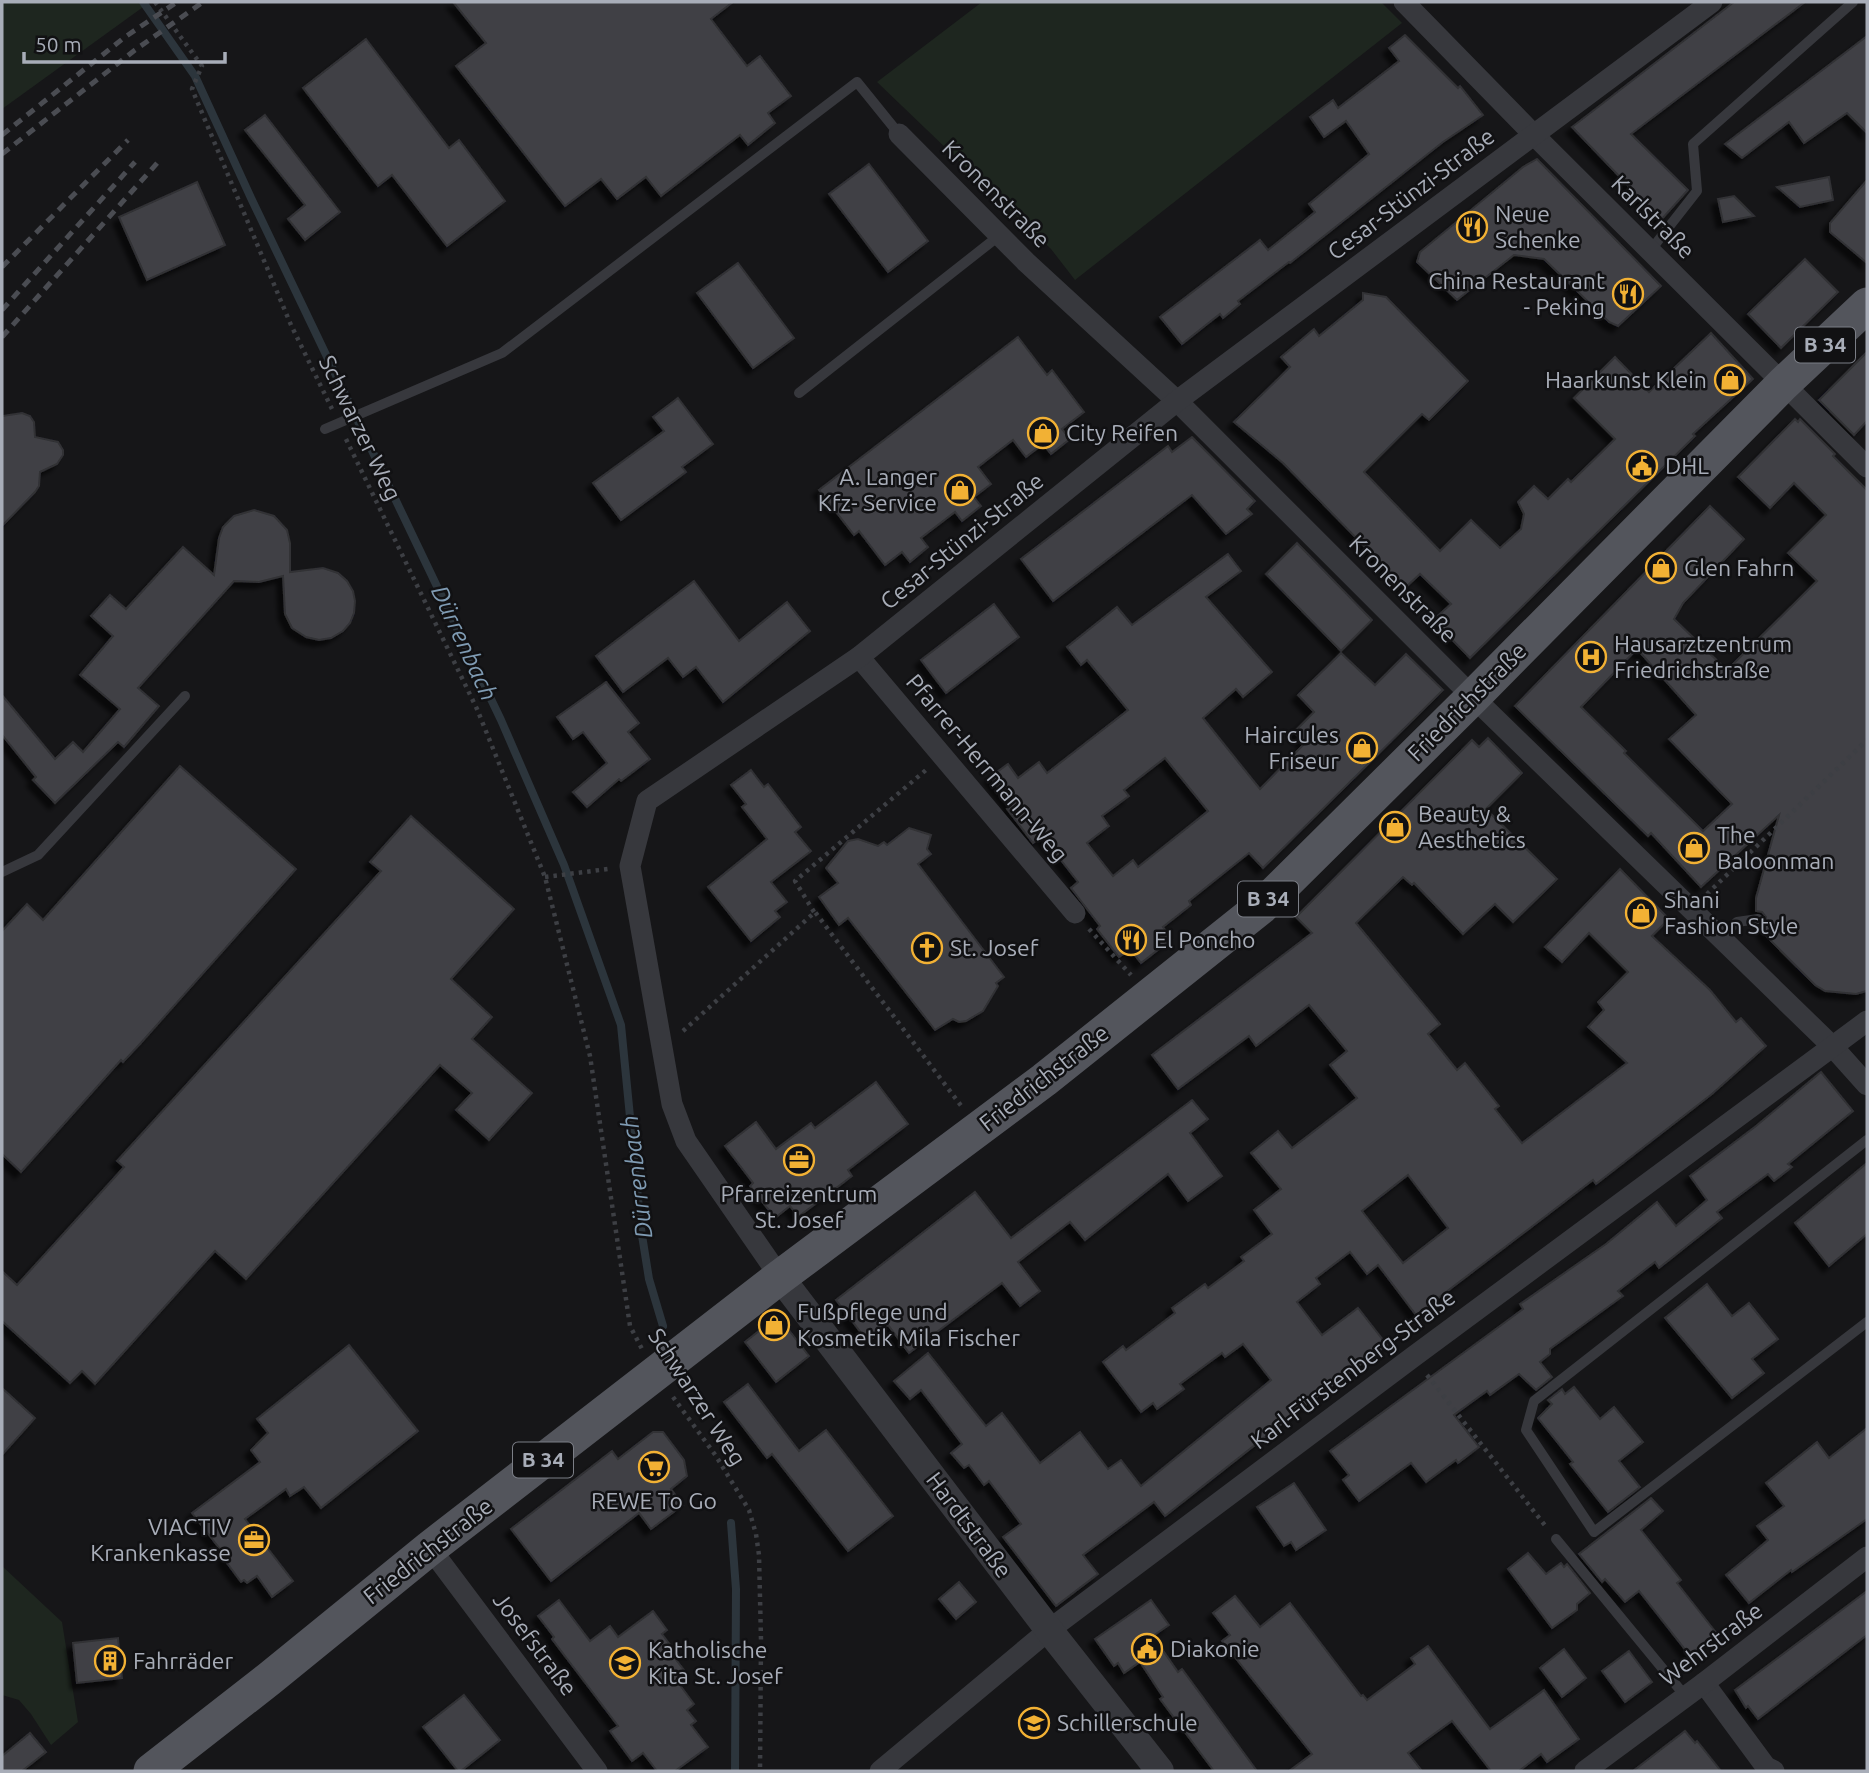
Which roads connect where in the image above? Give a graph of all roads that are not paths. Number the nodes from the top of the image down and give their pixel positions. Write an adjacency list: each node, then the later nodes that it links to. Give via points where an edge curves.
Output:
1 (1404, 2): 5 (street, Karlstraße)
2 (1713, 2): 5 (street, Cesar-Stünzi-Straße)
3 (1853, 2): 7 (lane, via 1693,144 1697,191)
4 (899, 134): 6 (street, Kronenstraße); 12 (lane, via 857,82 502,353)
5 (1534, 135): 7 (street, Karlstraße); 11 (street, Cesar-Stünzi-Straße)
6 (1000, 235): 10 (lane); 11 (street, Kronenstraße)
7 (1650, 251): 9 (street, Karlstraße)
8 (1867, 305): 9 (main road, Friedrichstraße / B 34)
9 (1783, 384): 13 (street, Karlstraße); 16 (main road, Friedrichstraße / B 34)
10 (799, 393)
11 (1177, 401): 14 (street, Cesar-Stünzi-Straße); 16 (street, Kronenstraße)
12 (325, 429)
13 (1867, 467)
14 (859, 657): 18 (street, Pfarrer-Herrmann-Weg); 25 (street, Cesar-Stünzi-Straße, via 647,801 630,866 672,1104 686,1142)
15 (185, 696): 17 (lane, via 38,855)
16 (1473, 697): 20 (street, Kronenstraße); 25 (main road, Friedrichstraße / B 34, via 1261,907 979,1130)
17 (2, 872)
18 (1075, 913)
19 (1758, 919): 20 (lane, via 1737,922)
20 (1720, 937): 22 (street, Kronenstraße)
21 (1867, 1021): 22 (street, Karl-Fürstenberg-Straße)
22 (1833, 1047): 23 (street, Kronenstraße); 30 (street, Karl-Fürstenberg-Straße)
23 (1867, 1085)
24 (1867, 1140): 26 (lane, via 1534,1401 1526,1430 1594,1532)
25 (780, 1277): 28 (main road, Friedrichstraße / B 34); 30 (street, Hardtstraße)
26 (1867, 1322)
27 (1556, 1539): 32 (lane)
28 (430, 1548): 33 (main road, Friedrichstraße / B 34); 34 (street, Josefstraße)
29 (1867, 1557): 31 (street, Wehrstraße)
30 (1049, 1630): 35 (street, Karl-Fürstenberg-Straße); 36 (street, Hardtstraße)
31 (1704, 1683): 32 (street, Wehrstraße); 38 (street)
32 (1686, 1697): 37 (street, Wehrstraße)
33 (150, 1771)
34 (597, 1771)
35 (880, 1771)
36 (1160, 1771)
37 (1585, 1771)
38 (1773, 1771)

